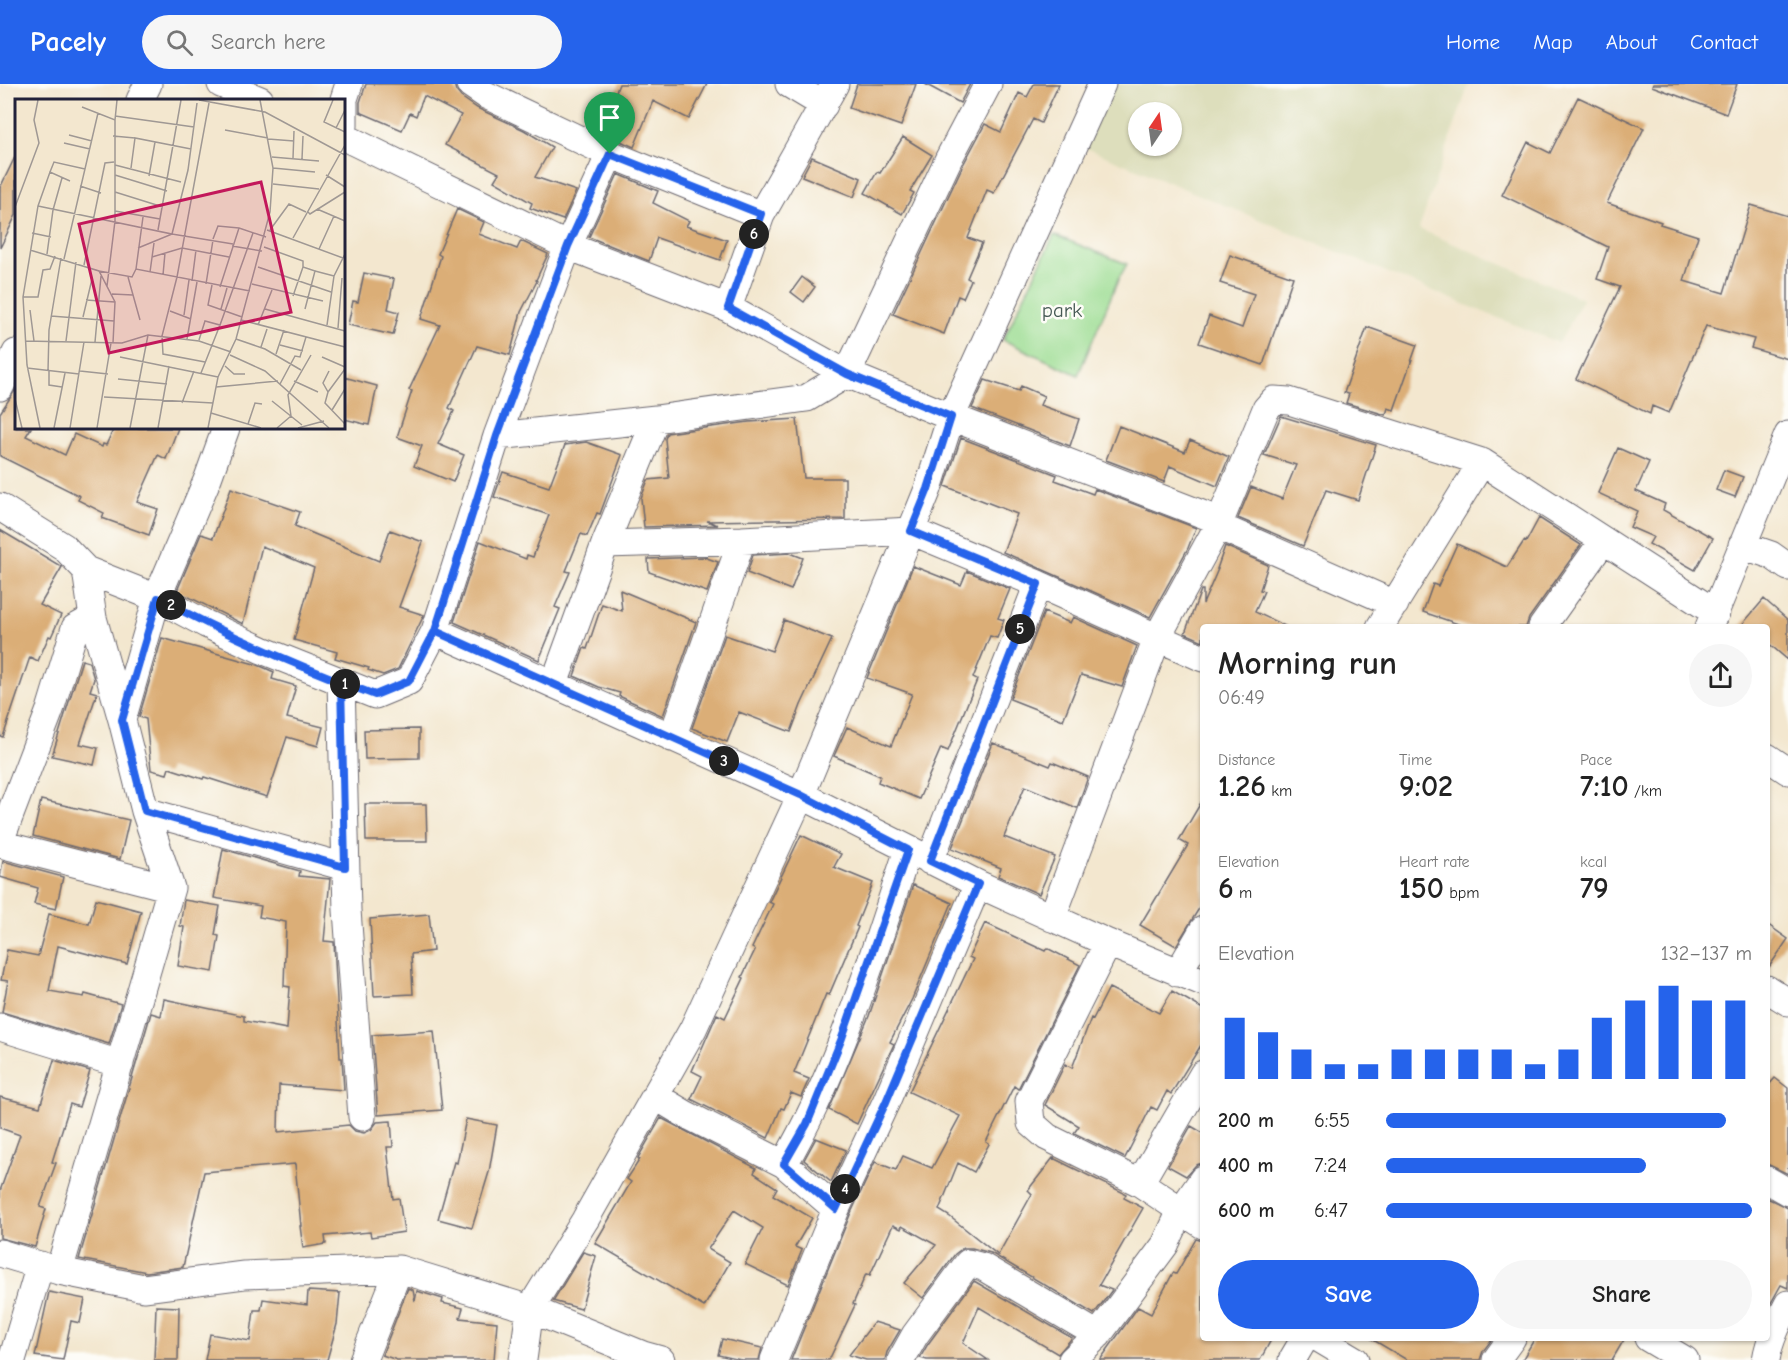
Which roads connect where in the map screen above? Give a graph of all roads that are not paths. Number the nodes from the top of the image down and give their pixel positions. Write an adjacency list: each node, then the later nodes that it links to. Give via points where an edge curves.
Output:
1 (148, 84): 9 (street)
2 (221, 84): 10 (street)
3 (348, 84): 11 (street)
4 (470, 84): 13 (street)
5 (789, 84): 8 (street)
6 (988, 84): 18 (street)
7 (1102, 84): 20 (street)
8 (830, 94): 14 (street)
9 (140, 99)
10 (258, 99)
11 (344, 99)
12 (345, 136): 15 (street)
13 (610, 154): 14 (street); 15 (street)
14 (761, 214): 16 (street)
15 (568, 246): 16 (street); 24 (street)
16 (728, 308): 18 (street)
17 (15, 355): 19 (street)
18 (847, 374): 20 (street); 21 (street, via 807,398)
19 (0, 387)
20 (951, 417): 27 (street); 28 (street)
21 (656, 419): 24 (street); 31 (street)
22 (226, 429): 36 (street)
23 (1788, 435): 32 (street)
24 (497, 436): 41 (street)
25 (1482, 462): 27 (street, via 1289,401 1274,400 1266,409); 30 (street); 38 (street)
26 (0, 507): 34 (street, via 64,547)
27 (1219, 524): 38 (street); 42 (street)
28 (911, 531): 29 (street); 35 (street); 50 (street)
29 (742, 540): 31 (street); 47 (street)
30 (1603, 541): 39 (street); 40 (street)
31 (605, 544): 45 (street)
32 (1742, 545): 33 (street); 39 (street)
33 (1782, 554)
34 (87, 570): 36 (street); 37 (street)
35 (1038, 584): 42 (street); 53 (street)
36 (158, 598): 44 (street, via 224,633); 46 (street)
37 (93, 618): 46 (street); 52 (street, via 75,628 50,710)
38 (1390, 620)
39 (1713, 620)
40 (1544, 624)
41 (435, 631): 44 (street, via 409,681 375,695); 45 (street)
42 (1158, 636): 43 (street); 57 (street)
43 (1200, 657)
44 (341, 682): 54 (street)
45 (554, 684): 47 (street)
46 (122, 720): 51 (street)
47 (672, 738): 50 (street)
48 (1770, 759): 49 (street)
49 (1788, 771)
50 (801, 795): 53 (street); 67 (street, via 693,1029)
51 (145, 811): 54 (street); 56 (street)
52 (0, 842): 56 (street)
53 (919, 855): 55 (street); 69 (street, via 807,1124)
54 (345, 867): 68 (street)
55 (978, 884): 57 (street); 74 (street)
56 (171, 888): 65 (street)
57 (1052, 918): 59 (street)
58 (1200, 935): 60 (street)
59 (1108, 943): 60 (street); 71 (street, via 1029,1101 1031,1124 1047,1137)
60 (1178, 973): 61 (street)
61 (1200, 981)
62 (1770, 991): 63 (street)
63 (1788, 1002)
64 (0, 1027): 65 (street)
65 (120, 1064): 77 (street)
66 (1200, 1079): 71 (street)
67 (655, 1096): 69 (street); 80 (street)
68 (362, 1117)
69 (784, 1164): 74 (street)
70 (1770, 1182): 73 (street)
71 (1140, 1183): 75 (street)
72 (1200, 1190): 75 (street)
73 (1788, 1192)
74 (836, 1209): 90 (street)
75 (1192, 1218): 81 (street, via 1165,1245)
76 (0, 1253): 77 (street)
77 (49, 1268): 78 (street, via 144,1288 244,1275); 86 (street)
78 (399, 1269): 80 (street); 87 (street)
79 (1788, 1304): 97 (street)
80 (530, 1309): 88 (street); 89 (street)
81 (1098, 1335): 91 (street, via 983,1267 968,1263); 92 (street)
82 (1303, 1341): 93 (street)
83 (1323, 1341): 94 (street)
84 (1510, 1341): 95 (street)
85 (1653, 1341): 96 (street)
86 (12, 1360)
87 (363, 1360)
88 (523, 1360)
89 (661, 1360)
90 (774, 1360)
91 (901, 1360)
92 (1072, 1360)
93 (1292, 1360)
94 (1355, 1360)
95 (1496, 1360)
96 (1685, 1360)
97 (1766, 1360)

